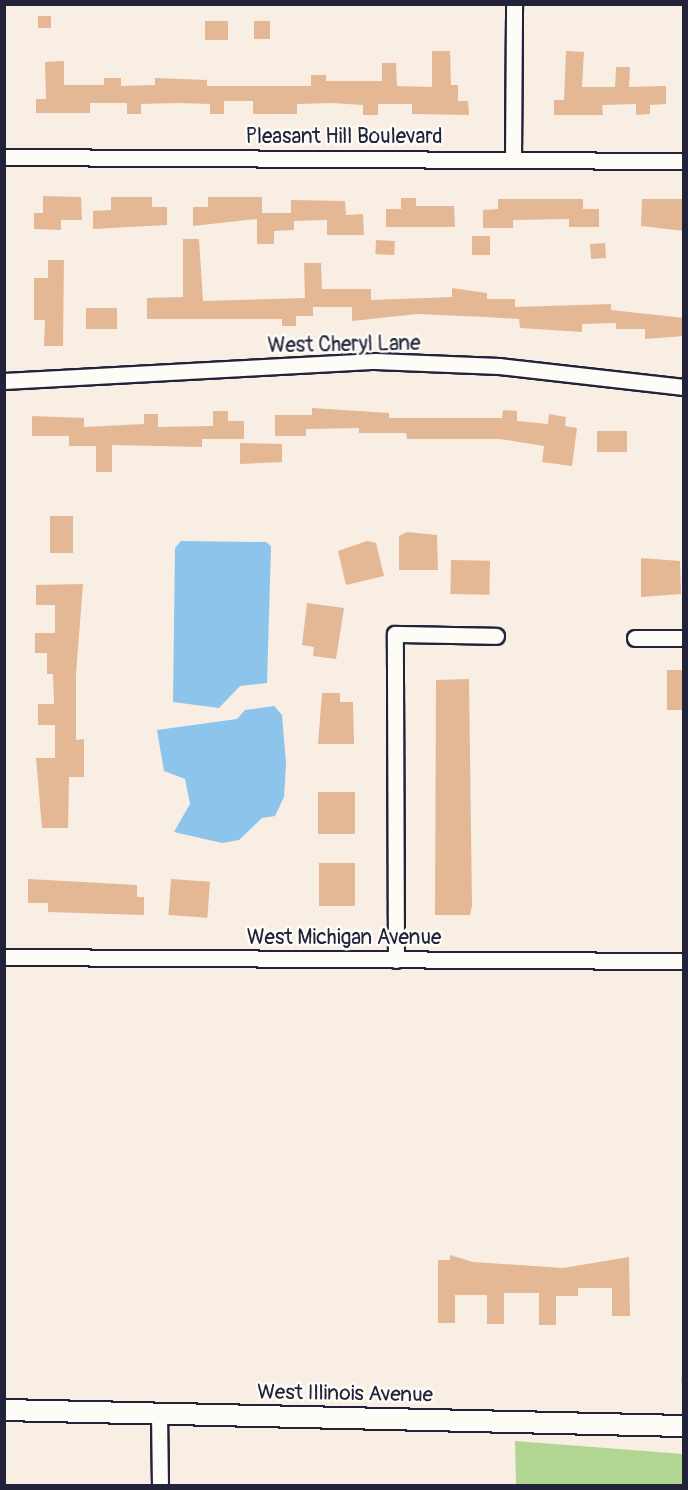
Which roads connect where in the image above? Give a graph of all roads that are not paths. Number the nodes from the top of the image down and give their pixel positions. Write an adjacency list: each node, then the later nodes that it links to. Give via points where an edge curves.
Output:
1 (514, 4): 3 (street)
2 (4, 158): 3 (street, Pleasant Hill Boulevard)
3 (513, 158): 4 (street, Pleasant Hill Boulevard)
4 (684, 161)
5 (4, 381): 6 (street, West Cheryl Lane, via 375,362 510,367)
6 (684, 387)
7 (496, 636): 11 (street, via 395,634)
8 (635, 638): 9 (street)
9 (684, 638)
10 (4, 957): 11 (street, West Michigan Avenue)
11 (396, 960): 12 (street, West Michigan Avenue)
12 (684, 961)
13 (4, 1410): 14 (main road, West Illinois Avenue)
14 (159, 1414): 15 (main road, West Illinois Avenue); 16 (street)
15 (684, 1426)
16 (160, 1485)

